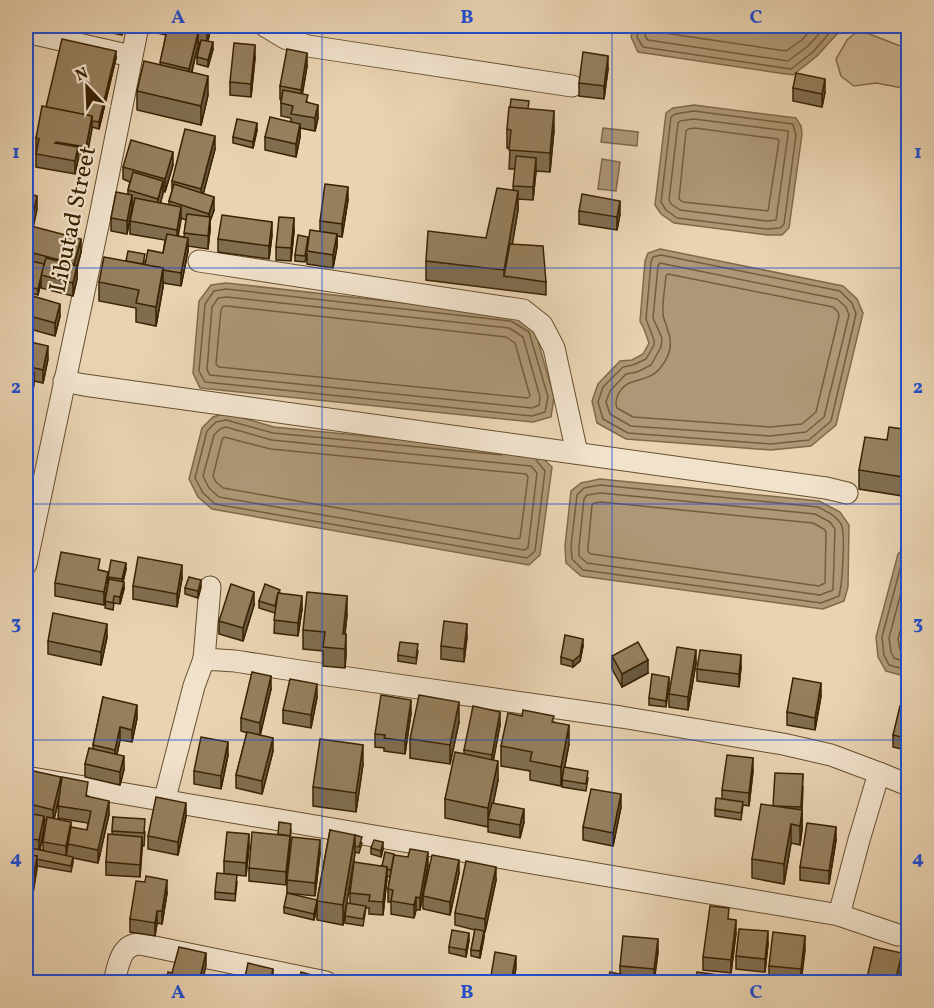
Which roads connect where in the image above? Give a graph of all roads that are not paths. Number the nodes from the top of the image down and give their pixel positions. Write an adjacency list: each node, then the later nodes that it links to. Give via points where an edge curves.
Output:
1 (138, 26): 4 (street, Libutad Street)
2 (265, 26): 5 (street, via 308,46)
3 (26, 32): 4 (street)
4 (131, 56): 7 (street, Libutad Street)
5 (572, 86)
6 (199, 261): 8 (street, via 523,310 542,325 554,348)
7 (64, 381): 8 (street); 10 (street, Libutad Street)
8 (577, 453): 9 (street)
9 (847, 493)
10 (26, 564)
11 (210, 587): 12 (street)
12 (204, 659): 13 (street, via 235,660 783,744 831,755); 16 (street)
13 (879, 773): 15 (street); 17 (street)
14 (26, 777): 16 (street)
15 (909, 785)
16 (164, 802): 17 (street)
17 (839, 915): 18 (street)
18 (898, 935)
19 (114, 982): 20 (street, via 125,949 134,944)
20 (326, 982)

